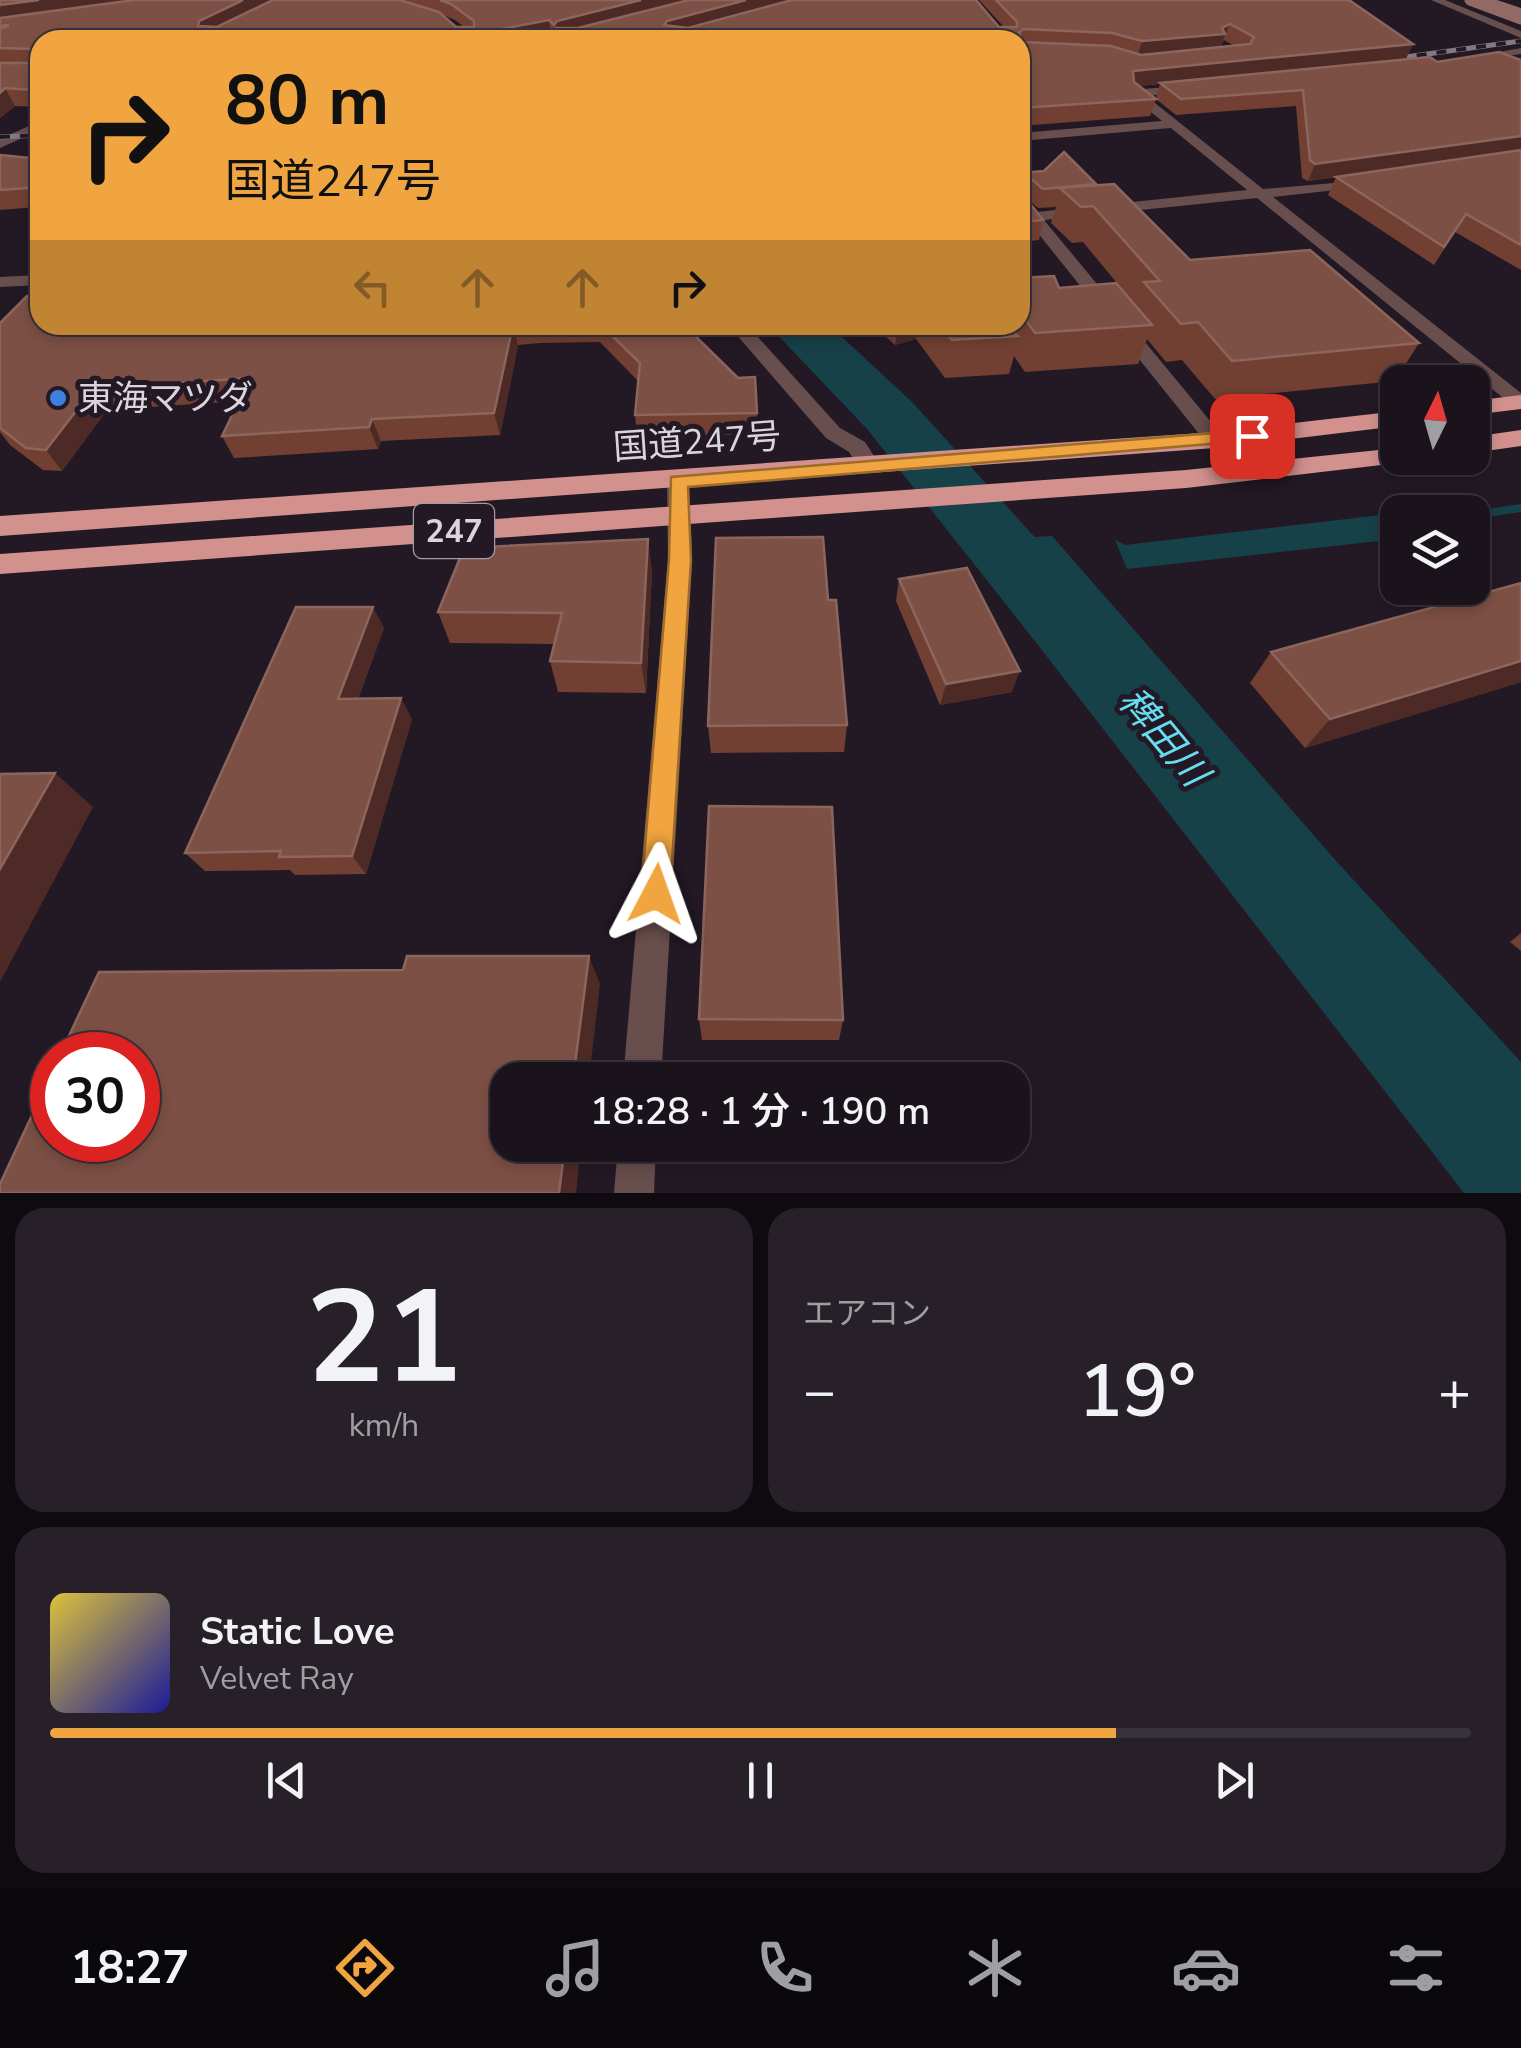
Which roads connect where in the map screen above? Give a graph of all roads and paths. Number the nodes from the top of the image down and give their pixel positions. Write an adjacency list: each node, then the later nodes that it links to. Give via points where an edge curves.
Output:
1 (374, 0): 7 (street)
2 (1436, 0): 6 (street)
3 (1470, 0): 5 (street, bridge)
4 (1488, 0): 5 (street, bridge)
5 (1521, 17): 6 (street)
6 (1488, 22): 8 (street)
7 (457, 30)
8 (1521, 35)
9 (1521, 50): 10 (street)
10 (1450, 61)
11 (1202, 87): 12 (street, via 1135,92)
12 (1176, 124): 14 (street); 18 (street)
13 (30, 130): 15 (street)
14 (1030, 136)
15 (0, 146): 16 (street)
16 (30, 146)
17 (1379, 181): 18 (street)
18 (1264, 196): 19 (street); 24 (street)
19 (1030, 218)
20 (1030, 222): 28 (street)
21 (30, 280): 22 (street)
22 (0, 282)
23 (746, 335): 31 (street, via 833,433)
24 (1520, 402): 25 (highway)
25 (1490, 406)
26 (1380, 420): 28 (highway, 国道247号 / 247)
27 (1521, 438): 29 (highway)
28 (1215, 440): 31 (highway, 国道247号 / 247)
29 (1490, 442)
30 (1380, 458): 33 (highway, 国道247号 / 247)
31 (876, 466): 32 (highway, 国道247号 / 247)
32 (678, 481): 33 (street); 34 (highway, 国道247号 / 247)
33 (682, 514): 35 (highway, 国道247号 / 247); 36 (street)
34 (0, 526)
35 (0, 564)
36 (643, 1062)
37 (636, 1162): 38 (street)
38 (634, 1193)

